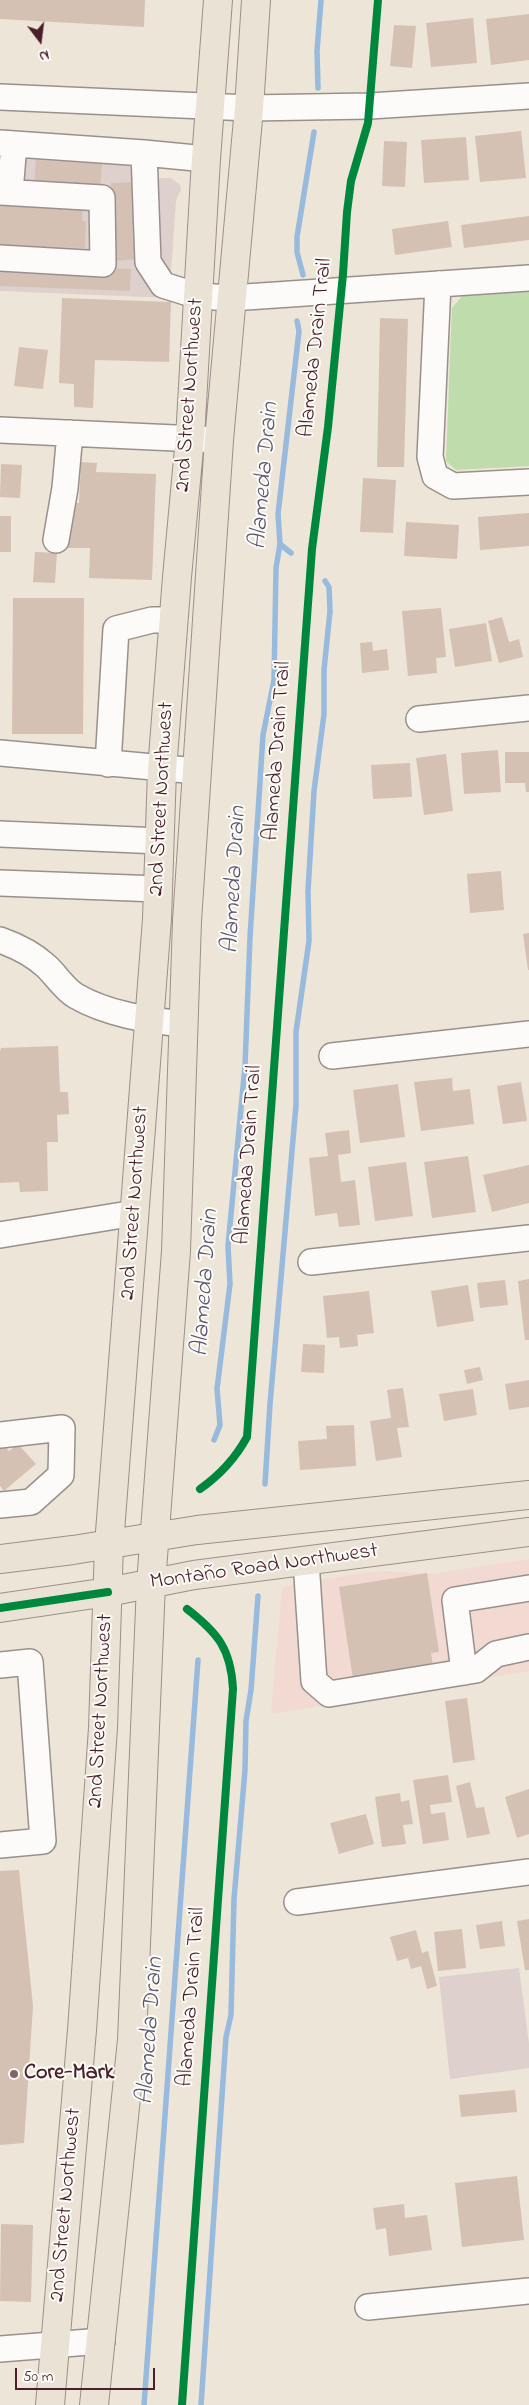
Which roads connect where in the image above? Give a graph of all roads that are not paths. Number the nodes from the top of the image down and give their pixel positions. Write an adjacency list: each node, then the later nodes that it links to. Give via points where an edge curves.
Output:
1 (218, 0): 5 (main road, 2nd Street Northwest)
2 (256, 0): 6 (main road, 2nd Street Northwest)
3 (529, 96): 6 (street, via 370,106)
4 (0, 97): 5 (street)
5 (210, 106): 6 (street); 9 (main road, 2nd Street Northwest)
6 (249, 108): 15 (main road, 2nd Street Northwest)
7 (7, 144): 8 (street); 10 (street)
8 (144, 153): 9 (street); 14 (street, via 148,262 163,285)
9 (206, 159): 14 (main road, 2nd Street Northwest)
10 (5, 192): 11 (street, via 102,198 103,264)
11 (0, 258)
12 (529, 278): 13 (street)
13 (438, 284): 15 (street); 20 (street, via 430,457 435,476 453,486)
14 (198, 296): 15 (street); 18 (main road, 2nd Street Northwest)
15 (231, 298): 19 (main road, 2nd Street Northwest)
16 (0, 430): 17 (street)
17 (70, 433): 18 (street); 21 (street)
18 (190, 438): 19 (street); 22 (main road, 2nd Street Northwest)
19 (220, 440): 28 (main road, 2nd Street Northwest)
20 (529, 482)
21 (56, 540)
22 (174, 620): 26 (street, via 152,620 116,629); 27 (main road, 2nd Street Northwest)
23 (529, 708): 24 (street)
24 (419, 719)
25 (0, 754): 26 (street)
26 (108, 764): 27 (street)
27 (162, 770): 28 (street); 30 (main road, 2nd Street Northwest)
28 (197, 771): 35 (main road, 2nd Street Northwest)
29 (0, 834): 30 (street)
30 (160, 841): 32 (main road, 2nd Street Northwest)
31 (0, 883): 32 (street)
32 (158, 889): 34 (main road, 2nd Street Northwest)
33 (0, 940): 34 (street, via 20,948 46,966 75,996 110,1010)
34 (150, 1020): 35 (street); 38 (main road, 2nd Street Northwest)
35 (182, 1024): 46 (main road, 2nd Street Northwest, via 176,1252)
36 (529, 1034): 37 (street)
37 (332, 1056)
38 (135, 1213): 39 (street); 47 (main road, 2nd Street Northwest)
39 (0, 1235)
40 (529, 1238): 41 (street)
41 (312, 1262)
42 (0, 1435): 44 (street, via 62,1428 61,1475 31,1502)
43 (529, 1495): 46 (main road, Montaño Road Northwest)
44 (0, 1504)
45 (529, 1532): 49 (main road, Montaño Road Northwest)
46 (154, 1537): 47 (main road, Montaño Road Northwest); 50 (main road, 2nd Street Northwest)
47 (110, 1545): 48 (main road, Montaño Road Northwest); 52 (main road, 2nd Street Northwest)
48 (0, 1559)
49 (306, 1560): 50 (main road, Montaño Road Northwest); 56 (street, via 314,1680 329,1694)
50 (151, 1584): 52 (main road, Montaño Road Northwest); 62 (main road, 2nd Street Northwest, via 132,2040)
51 (529, 1588): 56 (street, via 455,1600)
52 (108, 1592): 53 (main road, Montaño Road Northwest); 63 (main road, 2nd Street Northwest, via 103,1728 82,2030)
53 (0, 1608)
54 (529, 1647): 56 (street, via 496,1654 476,1670)
55 (0, 1665): 57 (street, via 30,1662 43,1841)
56 (464, 1672)
57 (0, 1845)
58 (529, 1872): 59 (street)
59 (296, 1902)
60 (529, 2291): 61 (street)
61 (368, 2308)
62 (102, 2341): 63 (street); 66 (main road, 2nd Street Northwest)
63 (55, 2346): 64 (street); 65 (main road, 2nd Street Northwest)
64 (0, 2349)
65 (50, 2405)
66 (94, 2405)

